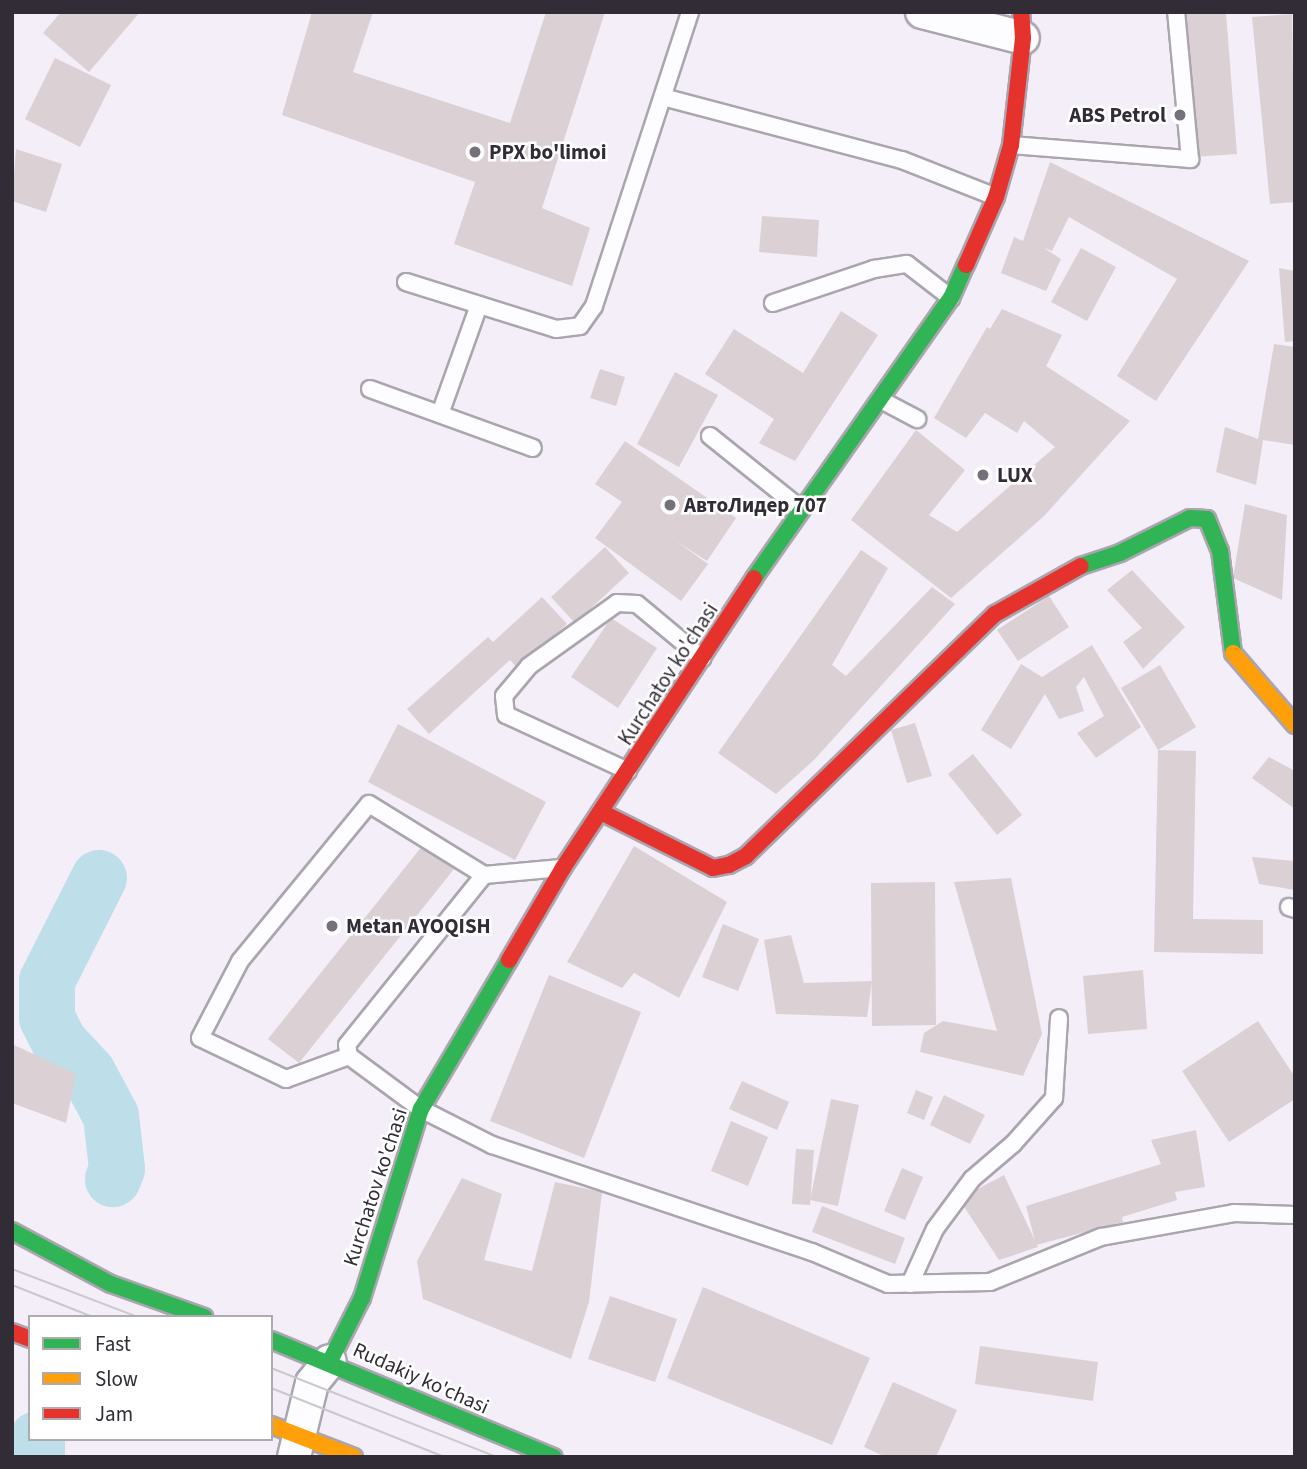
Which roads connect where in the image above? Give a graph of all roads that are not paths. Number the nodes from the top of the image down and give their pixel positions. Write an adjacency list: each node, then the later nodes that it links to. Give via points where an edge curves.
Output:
1 (690, 12): 5 (lane)
2 (922, 12): 4 (street)
3 (1176, 12): 6 (lane, via 1190,159)
4 (1022, 25): 6 (main road, Kurchatov ko'chasi)
5 (663, 97): 7 (lane, via 902,160); 11 (lane, via 594,306 580,326 556,328)
6 (1011, 145): 7 (main road, Kurchatov ko'chasi)
7 (996, 197): 9 (main road, Kurchatov ko'chasi)
8 (406, 282): 11 (lane)
9 (951, 298): 10 (lane, via 907,264 874,269); 13 (main road, Kurchatov ko'chasi)
10 (773, 303)
11 (479, 305): 14 (lane)
12 (370, 389): 14 (lane)
13 (881, 400): 15 (lane); 18 (main road, Kurchatov ko'chasi)
14 (440, 414): 17 (lane)
15 (916, 419)
16 (710, 436): 18 (lane)
17 (533, 448)
18 (800, 508): 19 (main road, Kurchatov ko'chasi)
19 (704, 659): 21 (main road, Kurchatov ko'chasi); 21 (lane, via 637,604 617,603 529,666 504,696 506,715)
20 (1295, 725): 22 (main road, via 1232,652 1220,551 1207,519 1190,517 1120,553 1064,572 995,614 746,856 729,865 713,868)
21 (629, 771): 22 (main road, Kurchatov ko'chasi)
22 (601, 812): 23 (main road, Kurchatov ko'chasi)
23 (562, 868): 24 (lane); 27 (main road, Kurchatov ko'chasi)
24 (484, 875): 26 (lane, via 347,1045); 26 (lane, via 369,804 240,961 200,1038 286,1079)
25 (1059, 1018): 30 (lane, via 1054,1098 1013,1144 972,1179 935,1229)
26 (349, 1056): 27 (lane)
27 (421, 1109): 30 (lane, via 492,1145 812,1252 888,1284); 33 (main road, Kurchatov ko'chasi, via 362,1298)
28 (1295, 1215): 30 (lane, via 1234,1213 1101,1237 990,1282)
29 (12, 1231): 31 (main road, via 111,1284)
30 (910, 1283)
31 (198, 1315)
32 (273, 1341): 33 (main road, Rudakiy ko'chasi)
33 (331, 1361): 34 (street, via 312,1383); 36 (main road, Rudakiy ko'chasi)
34 (288, 1439): 35 (main road)
35 (354, 1457)
36 (554, 1457)

